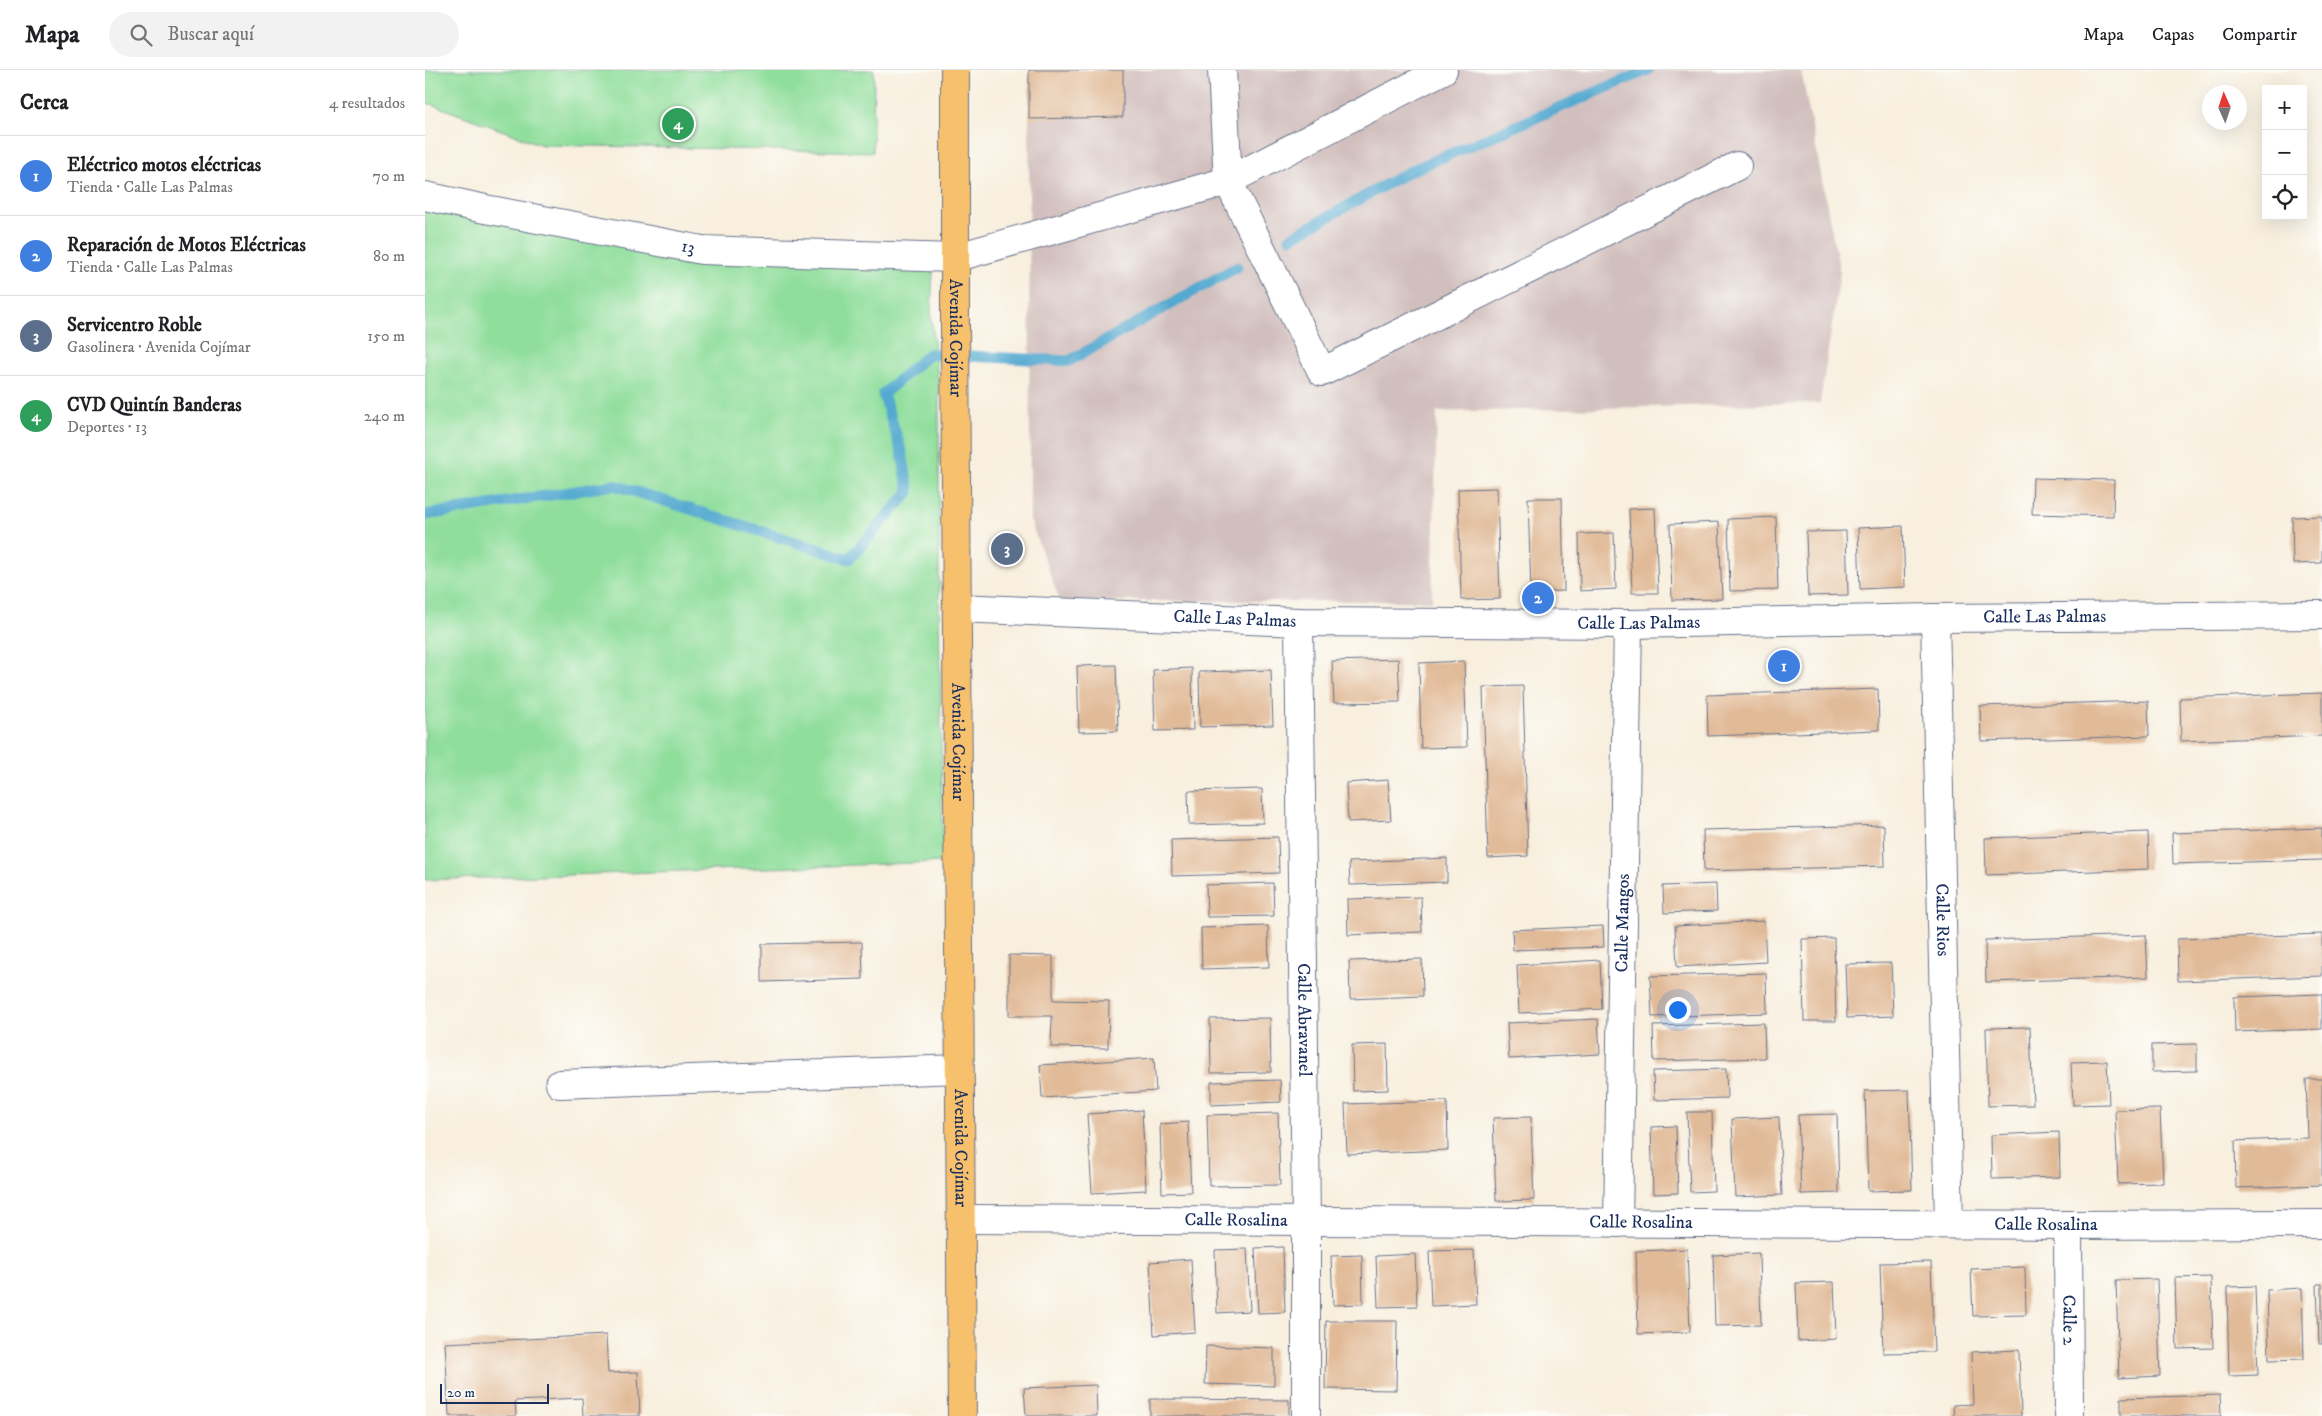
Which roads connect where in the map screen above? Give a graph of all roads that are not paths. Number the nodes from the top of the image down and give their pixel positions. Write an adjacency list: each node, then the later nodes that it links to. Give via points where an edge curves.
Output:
1 (955, 70): 7 (main road, Avenida Cojímar)
2 (1222, 70): 5 (street)
3 (1443, 70): 5 (street, 13)
4 (1737, 166): 5 (street, via 1322,372)
5 (1228, 181): 7 (street, 13)
6 (425, 196): 7 (street, 13, via 702,250)
7 (954, 258): 8 (main road, Avenida Cojímar)
8 (957, 608): 11 (street, Calle Las Palmas); 13 (main road, Avenida Cojímar)
9 (2322, 615): 10 (street, Calle Las Palmas)
10 (1935, 618): 12 (street, Calle Las Palmas); 18 (street, Calle Rios)
11 (1299, 622): 12 (street, Calle Las Palmas); 16 (street, Calle Abravanel)
12 (1628, 624): 17 (street, Calle Mangos)
13 (959, 1069): 14 (street); 15 (main road, Avenida Cojímar)
14 (560, 1084)
15 (961, 1219): 16 (street, Calle Rosalina); 21 (main road, Avenida Cojímar)
16 (1306, 1221): 17 (street, Calle Rosalina); 22 (street, Calle Abravanel)
17 (1618, 1222): 18 (street, Calle Rosalina)
18 (1949, 1224): 20 (street, Calle Rosalina)
19 (2322, 1224): 20 (street, Calle Rosalina)
20 (2068, 1225): 23 (street, Calle 2)
21 (962, 1416)
22 (1306, 1416)
23 (2069, 1416)

